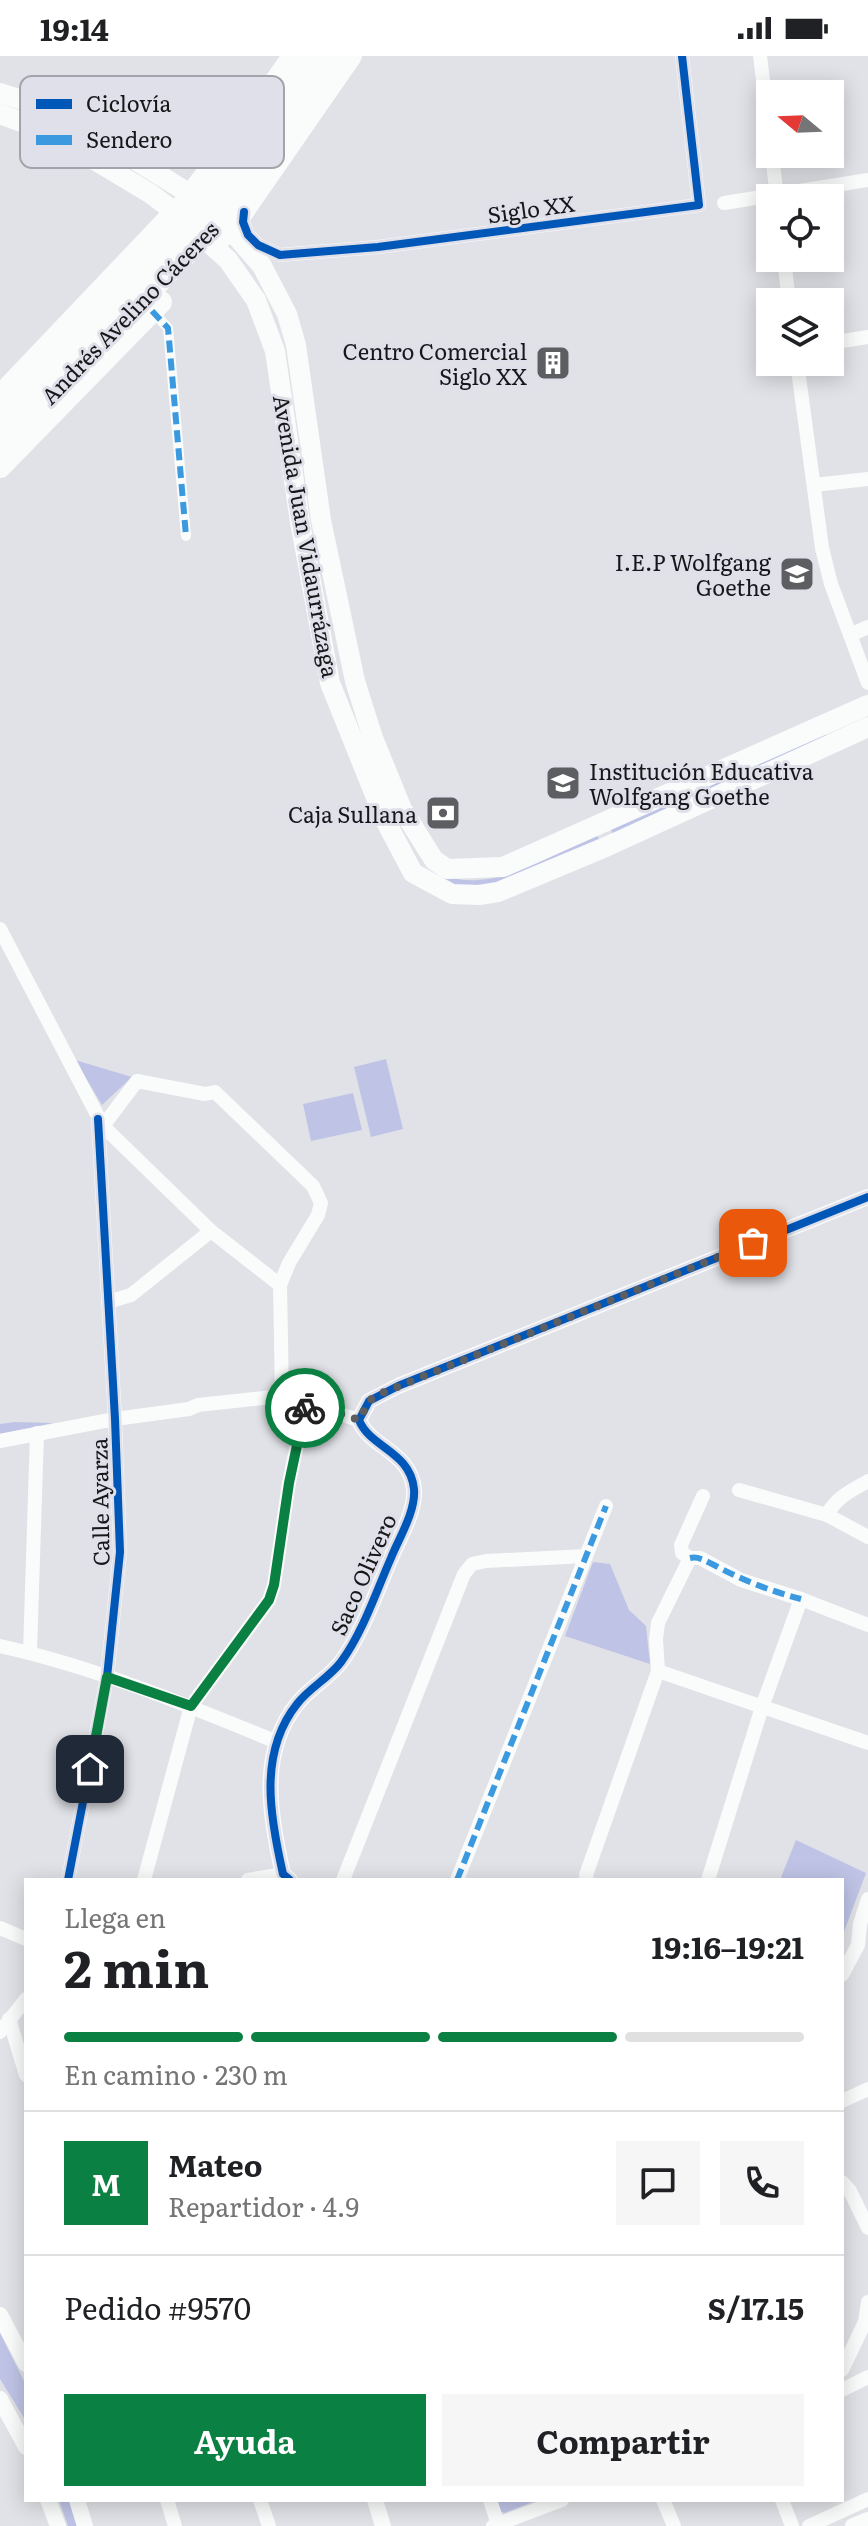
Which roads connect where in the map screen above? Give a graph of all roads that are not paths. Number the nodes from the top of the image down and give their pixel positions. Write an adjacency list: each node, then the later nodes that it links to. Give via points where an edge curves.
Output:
1 (332, 56): 5 (highway, Andrés Avelino Cáceres)
2 (352, 56): 14 (main road, Andrés Avelino Cáceres)
3 (682, 56): 30 (street, Siglo XX, via 699,205 378,247)
4 (760, 56): 6 (street)
5 (306, 64): 7 (main road, Andrés Avelino Cáceres); 9 (highway, Andrés Avelino Cáceres); 11 (highway, Andrés Avelino Cáceres)
6 (763, 80)
7 (284, 89)
8 (0, 93): 10 (main road, Avenida Juan Vidaurrázaga)
9 (284, 95)
10 (20, 99)
11 (284, 108)
12 (0, 114): 13 (main road, Avenida Juan Vidaurrázaga)
13 (20, 122)
14 (284, 154)
15 (109, 168): 26 (main road, Avenida Juan Vidaurrázaga)
16 (148, 168): 23 (main road, Avenida Juan Vidaurrázaga)
17 (213, 168): 23 (main road, Andrés Avelino Cáceres)
18 (233, 168): 37 (highway, Andrés Avelino Cáceres, via 208,204)
19 (254, 168): 38 (highway, Andrés Avelino Cáceres, via 239,197 210,230)
20 (274, 168): 27 (main road, Andrés Avelino Cáceres)
21 (868, 180): 22 (street)
22 (844, 184)
23 (190, 194): 26 (main road, Andrés Avelino Cáceres); 28 (main road, Avenida Juan Vidaurrázaga)
24 (756, 199): 25 (street)
25 (724, 203)
26 (175, 212): 29 (main road, Avenida Juan Vidaurrázaga); 36 (highway)
27 (244, 212): 28 (main road, Andrés Avelino Cáceres); 30 (street, via 248,235)
28 (231, 230): 29 (main road, Andrés Avelino Cáceres); 30 (main road, Avenida Juan Vidaurrázaga)
29 (214, 246): 31 (main road, Avenida Juan Vidaurrázaga); 32 (highway)
30 (262, 254): 31 (street); 43 (main road, Avenida Juan Vidaurrázaga, via 303,375 321,520)
31 (244, 281): 45 (main road, Avenida Juan Vidaurrázaga, via 275,351)
32 (152, 311): 39 (highway); 42 (street, via 168,328)
33 (868, 337): 34 (street)
34 (844, 341)
35 (799, 376): 41 (street)
36 (0, 396)
37 (0, 420)
38 (0, 444)
39 (0, 467)
40 (868, 479): 41 (street)
41 (814, 485): 46 (street, via 825,560)
42 (186, 536)
43 (344, 624): 45 (main road); 48 (main road, Avenida Juan Vidaurrázaga, via 355,681 402,809 423,847 447,869 503,867)
44 (868, 627): 46 (street)
45 (320, 629): 49 (main road, Avenida Juan Vidaurrázaga, via 330,683 394,840 413,873 452,894 498,892)
46 (850, 635): 47 (street)
47 (868, 683)
48 (868, 705)
49 (868, 727)
50 (0, 929): 51 (street)
51 (100, 1123): 53 (street); 54 (street, via 137,1081 215,1092 313,1186 321,1203); 55 (street, Calle Ayarza)
52 (868, 1197): 59 (street, via 377,1395)
53 (211, 1231): 54 (street); 55 (street, via 131,1295)
54 (280, 1285): 56 (street)
55 (108, 1302): 58 (street, Calle Ayarza)
56 (282, 1396): 57 (street); 58 (street)
57 (306, 1402): 59 (street); 76 (street, via 269,1600)
58 (115, 1419): 60 (street); 75 (street, Calle Ayarza, via 120,1552)
59 (359, 1420): 78 (street, Saco Olivero, via 407,1468 414,1489 412,1504 356,1636 340,1664 297,1704)
60 (37, 1433): 61 (street); 73 (street)
61 (0, 1441)
62 (868, 1481): 66 (street, via 832,1504)
63 (739, 1490): 66 (street)
64 (703, 1496): 69 (street, via 681,1545 680,1551)
65 (606, 1506): 68 (street)
66 (827, 1515): 67 (street)
67 (868, 1537)
68 (586, 1556): 83 (street, via 486,1561 472,1564 464,1574); 84 (street)
69 (690, 1558): 70 (street); 74 (street, via 658,1623)
70 (801, 1599): 71 (street); 77 (street)
71 (868, 1625)
72 (0, 1646): 73 (street)
73 (30, 1652): 75 (street)
74 (658, 1671): 77 (street); 85 (street)
75 (107, 1677): 76 (street); 81 (street, Calle Ayarza)
76 (191, 1706): 78 (street); 82 (street)
77 (762, 1707): 79 (street); 86 (street)
78 (277, 1742): 80 (street, Saco Olivero, via 269,1798)
79 (868, 1743)
80 (286, 1877)
81 (68, 1878)
82 (145, 1878)
83 (344, 1878)
84 (458, 1878)
85 (587, 1878)
86 (709, 1878)
87 (868, 1899): 90 (street, via 860,1924)
88 (0, 1928): 89 (street)
89 (24, 1938)
90 (863, 1945): 91 (street)
91 (844, 1972)
92 (24, 2001): 93 (street)
93 (9, 2019): 94 (street); 95 (street)
94 (0, 2032)
95 (24, 2068)
96 (868, 2089): 97 (street)
97 (844, 2100)
98 (844, 2184): 99 (street)
99 (868, 2228)
100 (868, 2302): 103 (street, via 865,2322)
101 (0, 2315): 102 (street)
102 (24, 2360)
103 (844, 2366)
104 (868, 2377): 105 (street)
105 (844, 2389)
106 (0, 2399): 107 (street)
107 (24, 2443)
108 (868, 2499): 127 (street)
109 (49, 2502): 120 (street)
110 (78, 2502): 121 (street)
111 (168, 2502): 122 (street)
112 (261, 2502): 123 (street)
113 (376, 2502): 124 (street)
114 (490, 2502): 119 (street)
115 (557, 2502): 119 (street)
116 (664, 2502): 125 (street)
117 (783, 2502): 126 (street)
118 (868, 2520): 128 (street)
119 (496, 2525)
120 (58, 2526)
121 (85, 2526)
122 (175, 2526)
123 (269, 2526)
124 (383, 2526)
125 (674, 2526)
126 (792, 2526)
127 (809, 2526)
128 (853, 2526)

